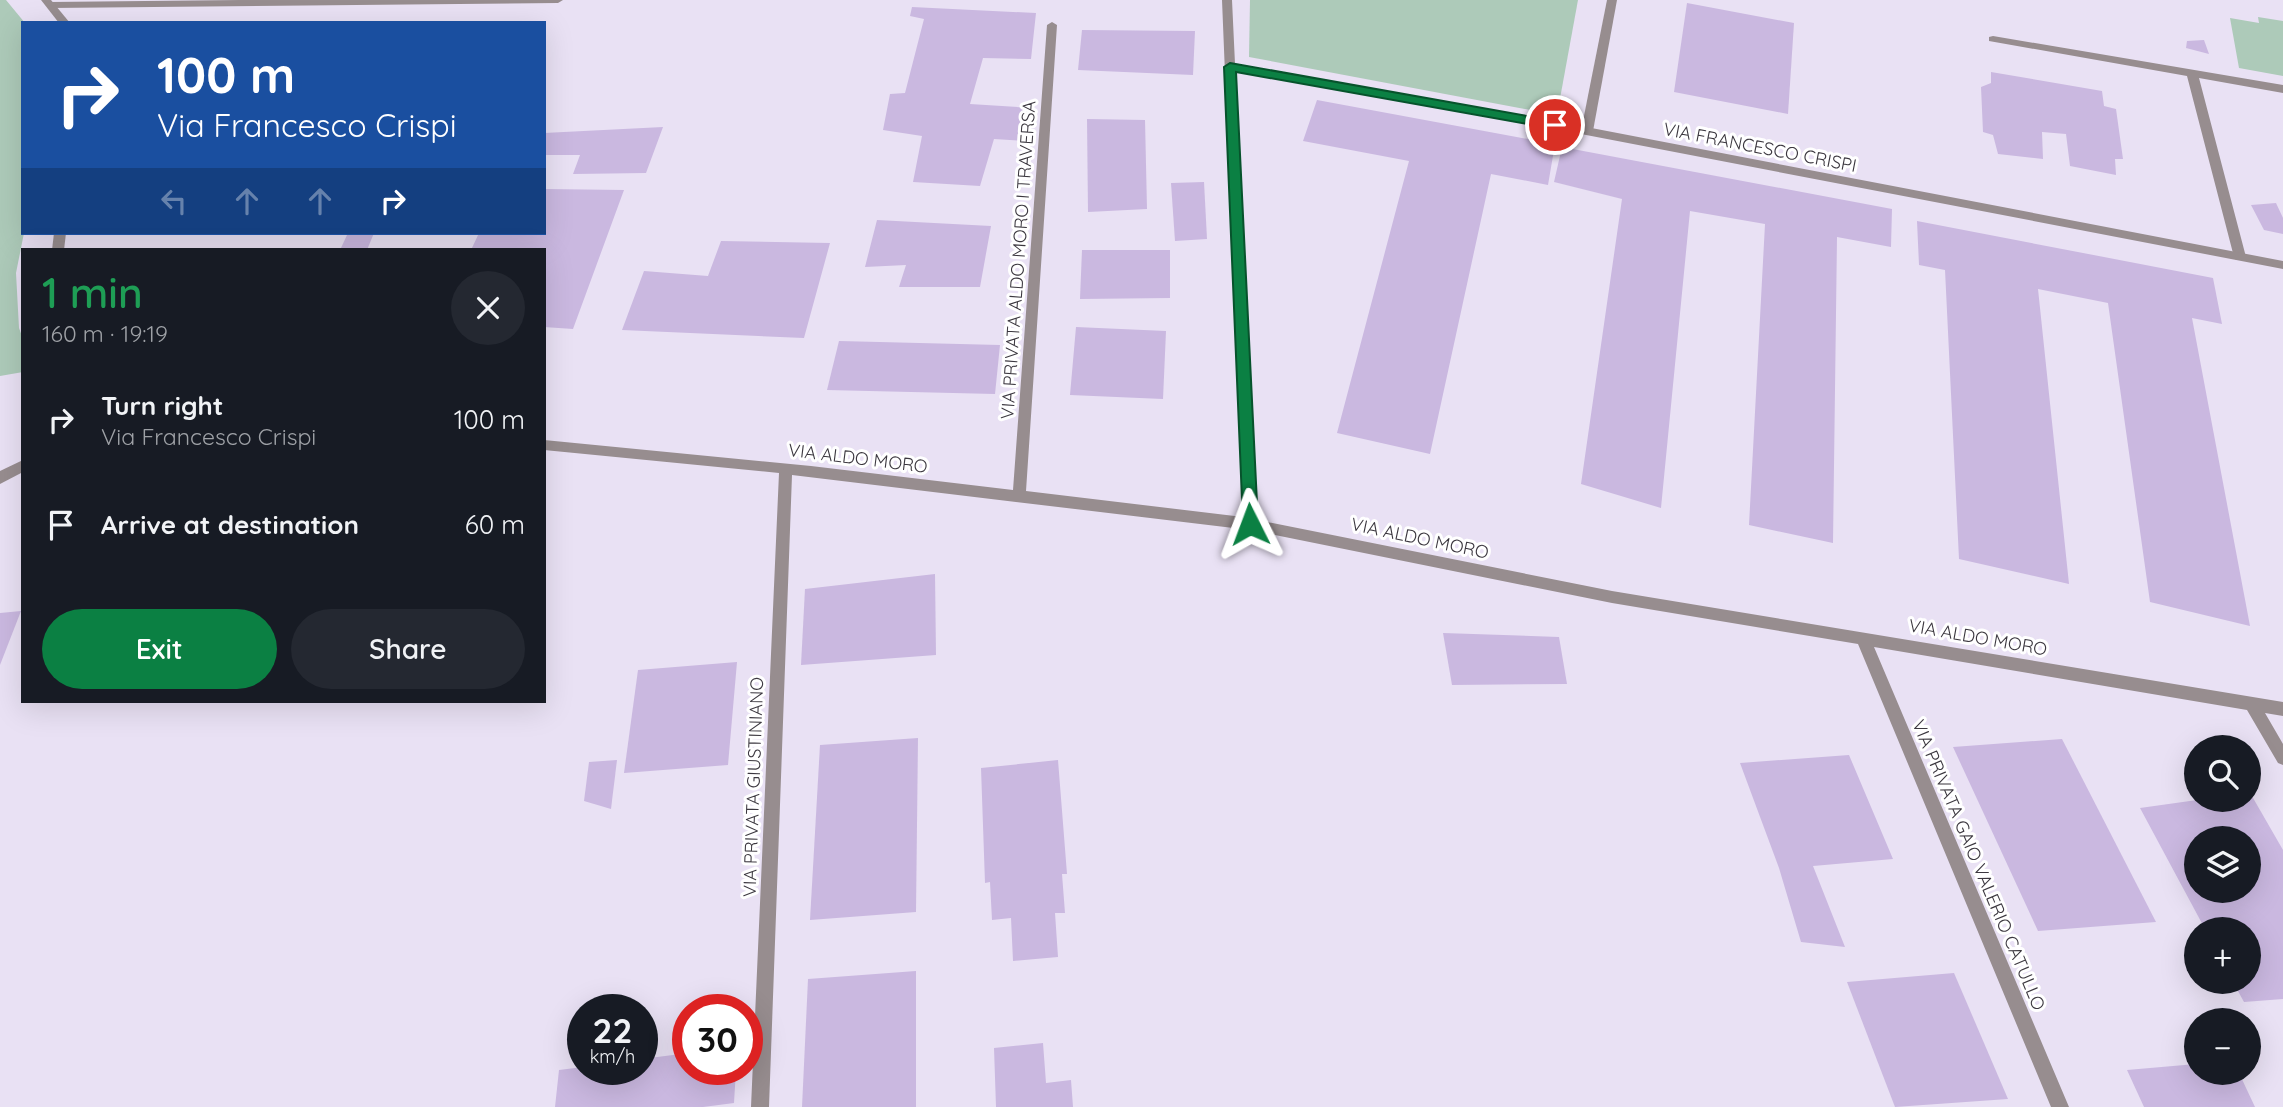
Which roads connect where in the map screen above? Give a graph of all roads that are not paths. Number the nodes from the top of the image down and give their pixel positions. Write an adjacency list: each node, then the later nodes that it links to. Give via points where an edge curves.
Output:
1 (558, 0): 4 (street)
2 (1227, 0): 8 (street)
3 (1612, 0): 11 (street)
4 (48, 2): 5 (street)
5 (63, 21)
6 (1052, 25): 18 (street, VIA PRIVATA ALDO MORO I TRAVERSA)
7 (1993, 39): 9 (street)
8 (1230, 67): 11 (street, VIA FRANCESCO CRISPI); 19 (street)
9 (2192, 73): 10 (street); 12 (street)
10 (2283, 89)
11 (1587, 131): 12 (street, VIA FRANCESCO CRISPI)
12 (2240, 257): 13 (street, VIA FRANCESCO CRISPI)
13 (2283, 265)
14 (546, 445): 16 (street, VIA ALDO MORO)
15 (21, 466): 17 (street)
16 (786, 469): 18 (street, VIA ALDO MORO); 24 (street, VIA PRIVATA GIUSTINIANO)
17 (0, 478)
18 (1019, 496): 19 (street, VIA ALDO MORO)
19 (1250, 524): 20 (street, VIA ALDO MORO, via 1612,597)
20 (1861, 637): 21 (street, VIA ALDO MORO); 25 (street, VIA PRIVATA GAIO VALERIO CATULLO)
21 (2251, 703): 22 (street, VIA ALDO MORO); 23 (street)
22 (2283, 709)
23 (2283, 758)
24 (760, 1107)
25 (2060, 1107)

